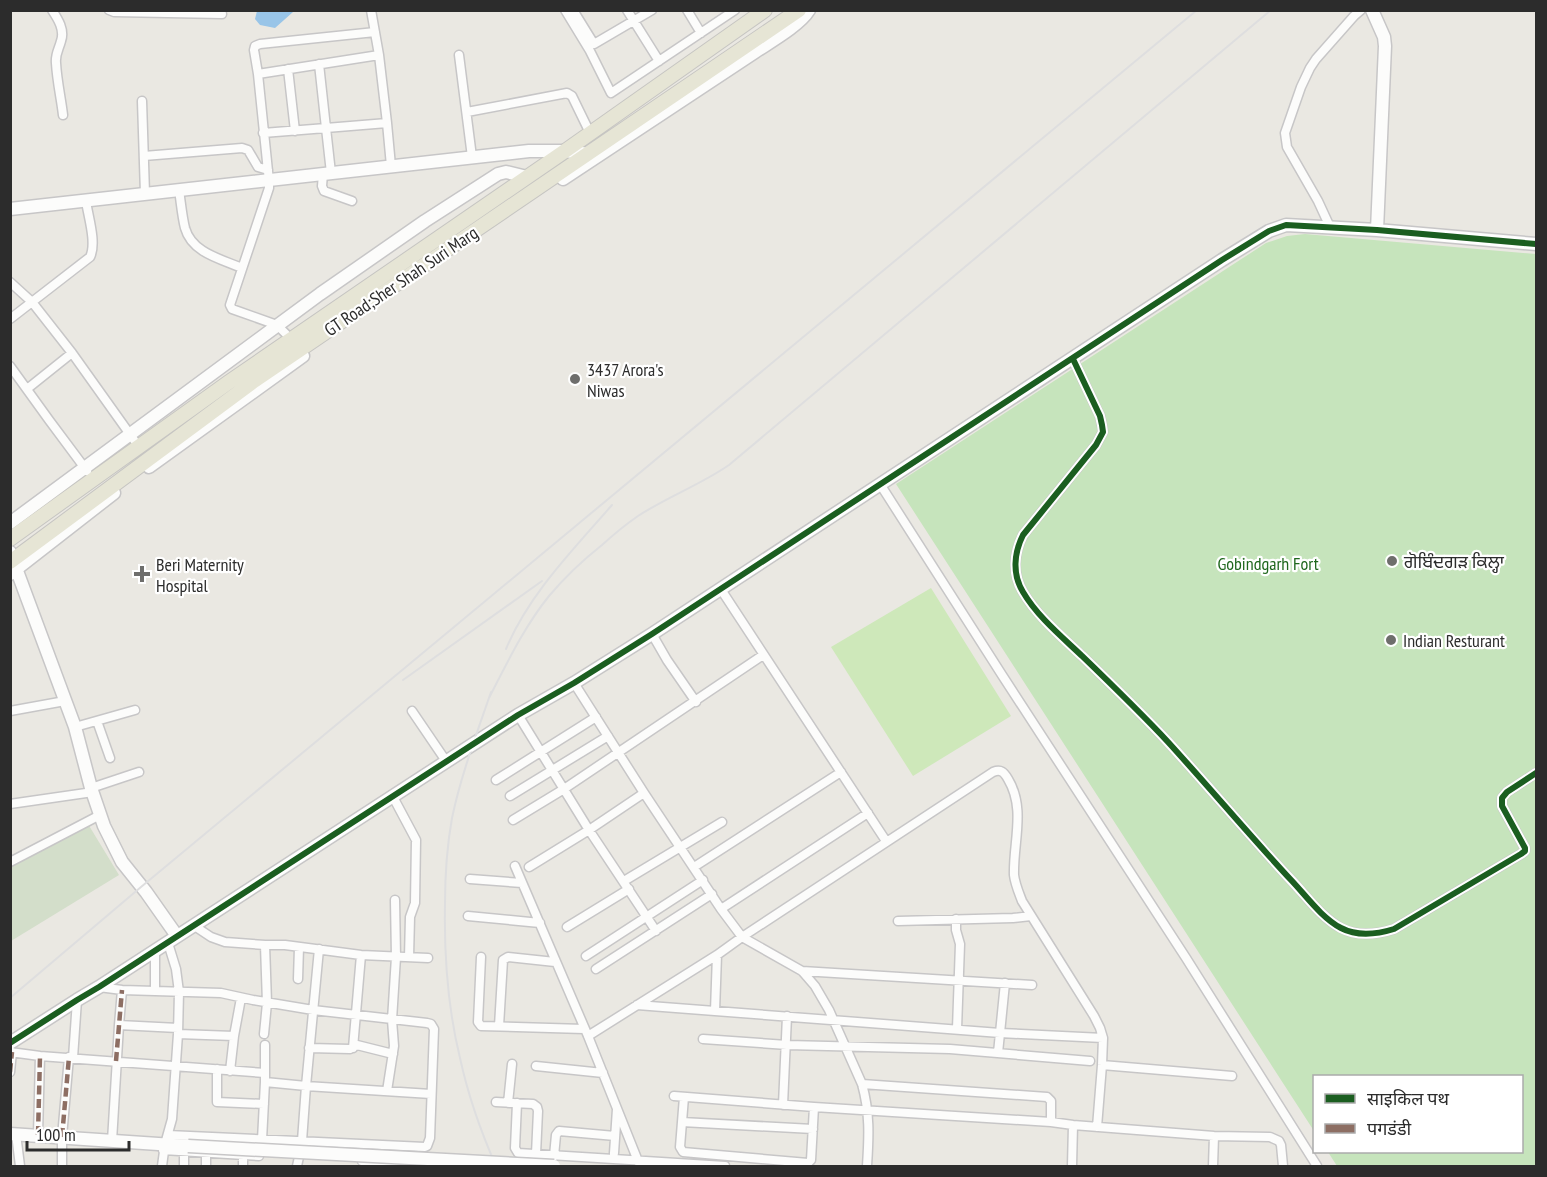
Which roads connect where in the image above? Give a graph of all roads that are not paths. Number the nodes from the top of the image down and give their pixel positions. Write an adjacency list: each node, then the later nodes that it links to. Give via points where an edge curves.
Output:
1 (52, 10): 26 (street, via 62,28 63,38 56,56)
2 (109, 10): 13 (street)
3 (371, 10): 16 (street)
4 (565, 10): 20 (street, via 611,93)
5 (573, 10): 15 (street, via 594,44)
6 (627, 10): 15 (street)
7 (652, 10): 15 (street)
8 (687, 10): 17 (street)
9 (735, 10): 17 (street)
10 (765, 10): 31 (main road, GT Road;Sher Shah Suri Marg)
11 (800, 10): 33 (main road, GT Road;Sher Shah Suri Marg)
12 (809, 10): 65 (main road, via 792,27 297,360)
13 (222, 14)
14 (1369, 14): 45 (street, via 1347,25 1316,59 1301,87 1285,133 1287,147); 46 (main road, via 1384,37 1385,46)
15 (634, 21): 20 (street)
16 (375, 32): 18 (street); 23 (street, via 260,44 254,50)
17 (701, 33): 20 (street)
18 (379, 55): 21 (street); 27 (street)
19 (459, 55): 25 (street)
20 (659, 61)
21 (319, 64): 22 (street); 28 (street)
22 (288, 69): 23 (street); 29 (street)
23 (258, 74): 30 (street)
24 (142, 101): 34 (street)
25 (467, 112): 31 (street, via 567,93); 35 (street)
26 (63, 115)
27 (387, 123): 28 (street); 36 (street)
28 (326, 128): 29 (street); 37 (street)
29 (295, 131): 30 (street)
30 (263, 133): 38 (street)
31 (590, 133): 32 (main road, GT Road;Sher Shah Suri Marg)
32 (565, 151): 33 (main road); 35 (main road); 39 (main road, GT Road;Sher Shah Suri Marg)
33 (589, 154): 65 (main road, GT Road;Sher Shah Suri Marg, via 254,381)
34 (144, 156): 38 (street, via 242,148); 41 (street)
35 (472, 157): 36 (main road)
36 (391, 166): 37 (main road)
37 (327, 173): 38 (main road); 43 (street, via 324,191)
38 (269, 175): 40 (main road); 48 (street, via 269,188)
39 (527, 177): 52 (main road, via 498,174 425,220); 53 (main road, GT Road;Sher Shah Suri Marg)
40 (179, 190): 41 (main road); 48 (street, via 185,228 192,243)
41 (145, 194): 42 (main road)
42 (86, 201): 44 (main road); 50 (street, via 93,247 90,257)
43 (352, 201)
44 (10, 209)
45 (1330, 227): 46 (main road); 55 (main road, via 1287,225 1269,231)
46 (1377, 230): 47 (main road)
47 (1536, 244)
48 (242, 268): 52 (street, via 229,303 231,307)
49 (10, 282): 50 (street)
50 (32, 302): 51 (street); 54 (street)
51 (10, 319)
52 (277, 325): 53 (street); 58 (main road)
53 (291, 339): 59 (main road, GT Road;Sher Shah Suri Marg)
54 (72, 353): 57 (street); 58 (street)
55 (1073, 359): 62 (main road); 87 (street, via 1100,416 1103,432 1018,545 1015,562 1022,591 1063,638 1168,742 1322,913 1344,930 1383,933 1521,854 1525,848 1502,798)
56 (10, 366): 57 (street)
57 (27, 389): 60 (street)
58 (130, 434): 59 (street); 60 (main road)
59 (139, 447): 61 (main road, GT Road;Sher Shah Suri Marg)
60 (84, 467): 61 (street); 63 (main road)
61 (93, 479): 64 (main road, GT Road;Sher Shah Suri Marg)
62 (880, 484): 66 (main road); 238 (street)
63 (10, 523)
64 (10, 539)
65 (12, 563): 70 (main road)
66 (720, 588): 67 (main road); 68 (street)
67 (652, 634): 69 (main road); 71 (street)
68 (763, 656): 71 (street); 86 (street)
69 (574, 683): 75 (main road); 76 (street)
70 (65, 701): 73 (street); 78 (main road)
71 (696, 702): 81 (street)
72 (135, 710): 77 (street)
73 (10, 711)
74 (412, 711): 83 (street)
75 (518, 715): 80 (street); 83 (main road)
76 (596, 717): 79 (street); 80 (street)
77 (97, 721): 78 (street); 82 (street)
78 (75, 727): 90 (main road)
79 (608, 736): 81 (street); 84 (street)
80 (540, 752): 84 (street); 88 (street)
81 (618, 753): 89 (street); 91 (street)
82 (110, 758)
83 (446, 761): 92 (main road)
84 (552, 770): 89 (street); 93 (street)
85 (138, 772): 90 (street)
86 (841, 772): 95 (street); 105 (street)
87 (1536, 773)
88 (496, 780)
89 (564, 789): 97 (street); 99 (street)
90 (92, 790): 94 (street); 96 (main road)
91 (644, 793): 99 (street); 101 (street)
92 (392, 795): 119 (main road); 132 (street, via 416,840)
93 (510, 796)
94 (10, 804)
95 (868, 813): 100 (street); 112 (street)
96 (100, 815): 102 (street); 123 (main road, via 122,862 146,892)
97 (513, 820)
98 (722, 822): 101 (street)
99 (589, 830): 104 (street); 109 (street)
100 (886, 841): 114 (street, via 993,772 1003,772 1017,801 1016,886); 122 (street)
101 (681, 848): 105 (street); 109 (street)
102 (10, 862)
103 (515, 866): 108 (street)
104 (529, 867)
105 (694, 867): 107 (street)
106 (470, 879): 108 (street)
107 (703, 880): 110 (street); 115 (street)
108 (522, 883): 118 (street)
109 (627, 885): 115 (street); 120 (street)
110 (712, 894): 112 (street); 121 (street)
111 (395, 900): 131 (street)
112 (721, 909): 122 (street)
113 (468, 916): 118 (street)
114 (1031, 916): 116 (street); 164 (street, via 1101,1028)
115 (646, 917): 121 (street); 130 (street)
116 (956, 920): 117 (street); 139 (street)
117 (898, 921)
118 (540, 923): 135 (street)
119 (194, 925): 123 (main road); 124 (street, via 225,942)
120 (567, 927)
121 (656, 931): 136 (street)
122 (742, 937): 129 (street); 137 (street)
123 (172, 939): 127 (main road); 145 (street)
124 (265, 945): 125 (street); 148 (street)
125 (299, 947): 126 (street); 138 (street)
126 (318, 949): 128 (street); 150 (street)
127 (154, 951): 142 (main road); 144 (street)
128 (361, 955): 131 (street); 152 (street)
129 (717, 955): 149 (street); 151 (street)
130 (586, 956)
131 (396, 957): 132 (street); 154 (street)
132 (409, 957): 134 (street)
133 (482, 957): 157 (street, via 478,1022 481,1026)
134 (428, 958)
135 (555, 962): 157 (street, via 508,957 503,960); 160 (street)
136 (596, 969)
137 (802, 971): 139 (street); 155 (street, via 823,998)
138 (298, 979)
139 (959, 980): 140 (street); 158 (street)
140 (1005, 983): 141 (street); 161 (street)
141 (1032, 985)
142 (99, 987): 143 (street); 147 (main road)
143 (122, 990): 144 (street); 156 (street)
144 (155, 992): 145 (street)
145 (179, 993): 146 (street, via 214,992); 159 (street)
146 (242, 998): 148 (street); 163 (street)
147 (77, 1000): 171 (main road); 175 (street)
148 (267, 1002): 150 (street); 162 (street)
149 (637, 1005): 151 (street); 160 (street)
150 (313, 1010): 152 (street); 169 (street)
151 (715, 1011): 153 (street)
152 (355, 1015): 154 (street); 170 (street)
153 (787, 1016): 155 (street); 166 (street)
154 (392, 1020): 173 (street); 191 (street, via 433,1026)
155 (833, 1021): 158 (street); 168 (street)
156 (118, 1025): 159 (street); 176 (street)
157 (499, 1026): 160 (street)
158 (957, 1029): 161 (street)
159 (178, 1031): 163 (street); 180 (street)
160 (586, 1032): 185 (street)
161 (1000, 1033): 164 (street); 172 (street)
162 (264, 1034)
163 (234, 1036): 183 (street)
164 (1102, 1038): 179 (street)
165 (703, 1039): 166 (street)
166 (786, 1045): 168 (street); 197 (street)
167 (265, 1046): 187 (street)
168 (844, 1046): 172 (street); 188 (street)
169 (309, 1048): 170 (street); 189 (street)
170 (353, 1048): 173 (street)
171 (11, 1049): 174 (street); 184 (street)
172 (998, 1053): 177 (street)
173 (393, 1054): 190 (street)
174 (40, 1056): 175 (street); 207 (street)
175 (71, 1058): 176 (street); 210 (street)
176 (116, 1061): 180 (street); 212 (street)
177 (1090, 1061)
178 (512, 1064): 195 (street)
179 (1102, 1065): 186 (street); 204 (street)
180 (176, 1066): 182 (street); 214 (street, via 172,1119)
181 (536, 1066): 185 (street)
182 (217, 1070): 183 (street); 196 (street, via 217,1102)
183 (230, 1071): 187 (street)
184 (10, 1072)
185 (603, 1073): 198 (street)
186 (1232, 1076)
187 (265, 1078): 189 (street); 196 (street)
188 (862, 1084): 200 (street); 202 (street, via 1047,1097 1051,1101)
189 (306, 1086): 190 (street); 213 (street)
190 (387, 1091): 191 (street)
191 (432, 1094): 215 (street, via 430,1138 427,1146)
192 (674, 1096): 193 (street)
193 (684, 1097): 197 (street); 201 (street)
194 (496, 1102): 195 (street)
195 (512, 1103): 219 (street, via 515,1151); 219 (street, via 533,1104 538,1109)
196 (264, 1104): 211 (street)
197 (783, 1104): 199 (street)
198 (617, 1107): 208 (street); 223 (street)
199 (814, 1107): 200 (street); 205 (street)
200 (868, 1110): 202 (street); 234 (street)
201 (682, 1122): 205 (street); 205 (street, via 683,1152 808,1163)
202 (1051, 1122): 203 (street)
203 (1073, 1125): 204 (street); 235 (street)
204 (1097, 1127): 209 (street)
205 (813, 1129)
206 (13, 1134): 207 (main road); 226 (street)
207 (38, 1135): 210 (main road)
208 (615, 1136): 217 (street); 221 (street, via 559,1131)
209 (1214, 1136): 236 (street); 237 (street, via 1275,1139 1282,1148)
210 (62, 1137): 212 (main road); 227 (street)
211 (262, 1140): 213 (street); 214 (street)
212 (112, 1141): 214 (main road)
213 (302, 1141): 215 (street)
214 (165, 1143): 216 (main road); 228 (street)
215 (421, 1148): 225 (street)
216 (186, 1149): 218 (street); 221 (main road, bridge); 229 (street)
217 (614, 1153)
218 (206, 1154): 220 (street); 230 (street)
219 (536, 1154): 221 (street)
220 (243, 1155): 222 (street); 231 (street)
221 (554, 1161): 223 (street)
222 (298, 1162): 224 (street)
223 (639, 1164): 233 (street)
224 (384, 1165): 225 (street)
225 (417, 1165): 232 (street)
226 (20, 1167)
227 (62, 1167)
228 (162, 1167)
229 (184, 1167)
230 (206, 1167)
231 (243, 1167)
232 (433, 1167)
233 (725, 1167)
234 (867, 1167)
235 (1072, 1167)
236 (1213, 1167)
237 (1283, 1167)
238 (1317, 1167)

